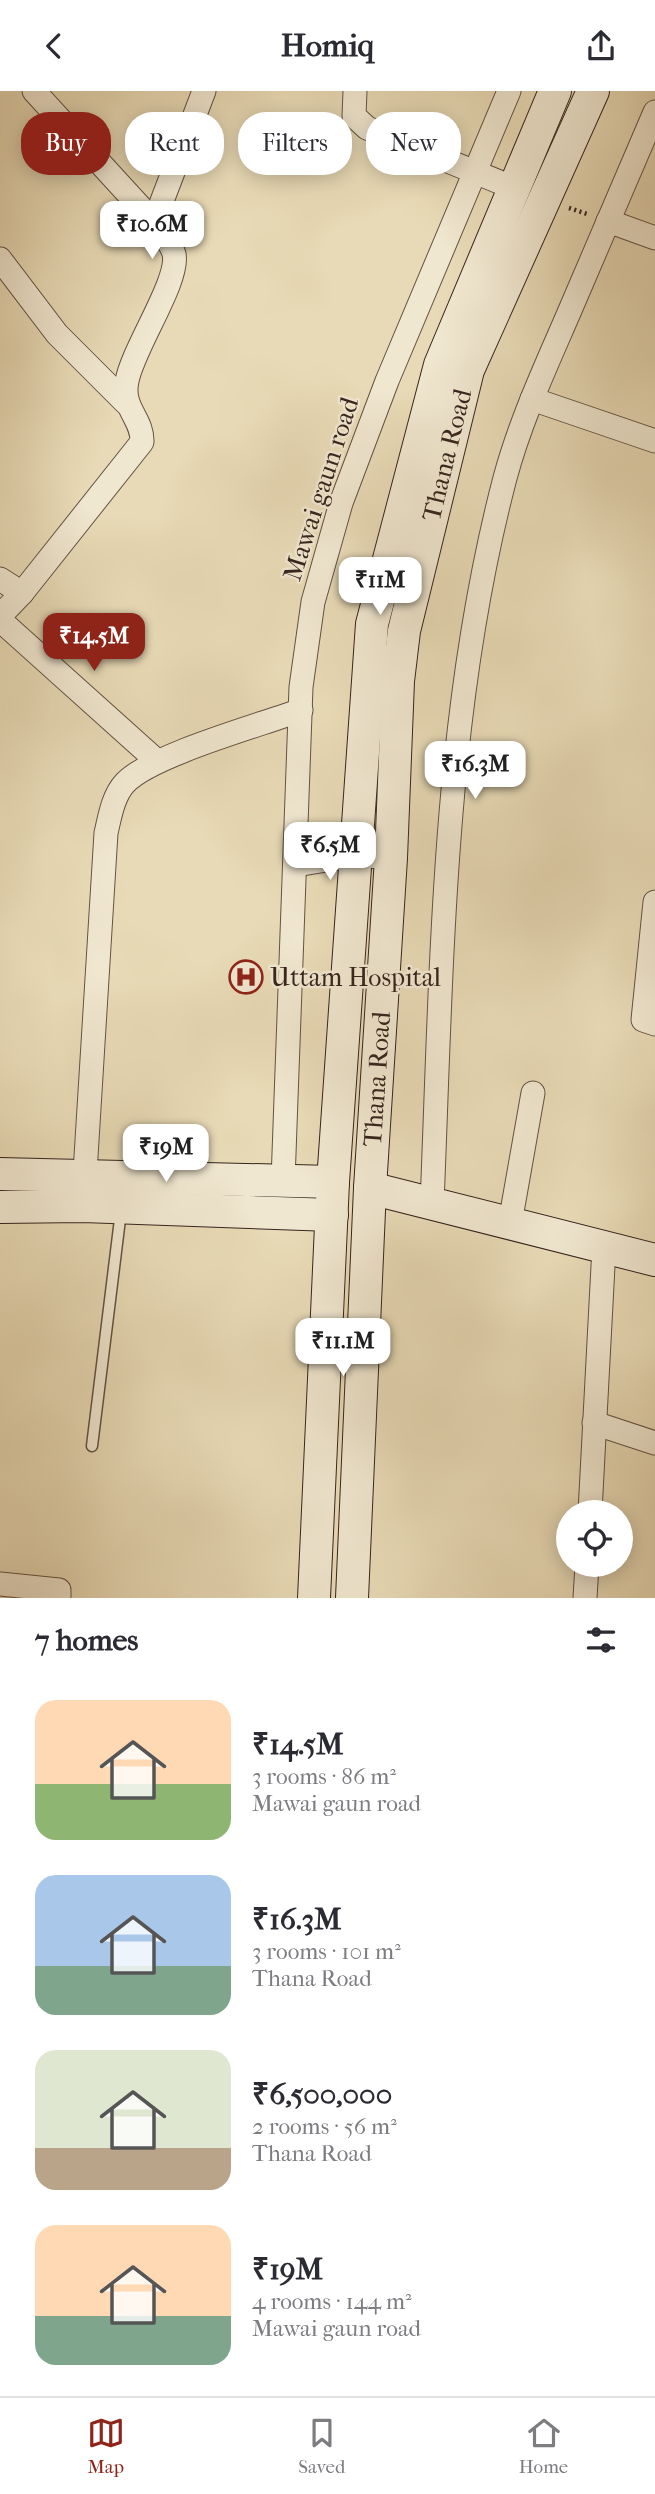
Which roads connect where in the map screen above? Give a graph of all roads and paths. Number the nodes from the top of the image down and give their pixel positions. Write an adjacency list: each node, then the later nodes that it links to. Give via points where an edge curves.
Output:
1 (34, 91): 11 (street)
2 (204, 91): 11 (street)
3 (355, 91): 8 (street, via 354,116 367,128)
4 (509, 91): 8 (street, Mawai gaun road)
5 (555, 91): 9 (street, Thana Road)
6 (593, 91): 10 (street, Thana Road)
7 (655, 112): 12 (street)
8 (474, 172): 9 (street); 21 (street, Mawai gaun road, via 341,503 313,602)
9 (514, 188): 23 (street, Thana Road, via 439,365 372,624)
10 (545, 199): 12 (path); 24 (street, Thana Road, via 468,370 404,631)
11 (153, 222): 16 (street, via 175,256 172,274 132,361)
12 (608, 222): 13 (street); 15 (street)
13 (655, 238)
14 (0, 259): 16 (street, via 57,334)
15 (532, 399): 17 (street); 34 (street, via 506,475 465,671 446,880)
16 (126, 403): 19 (street, via 143,433 138,451)
17 (655, 441)
18 (0, 579): 19 (street)
19 (22, 593): 20 (street)
20 (0, 618): 22 (street)
21 (301, 710): 22 (street); 25 (street, Mawai gaun road)
22 (157, 761): 30 (street, via 125,783 113,804 106,833)
23 (357, 855): 24 (street); 25 (street); 32 (street, Thana Road)
24 (391, 857): 33 (street, Thana Road)
25 (296, 865): 31 (street, Mawai gaun road)
26 (655, 902): 27 (street, via 643,1020)
27 (655, 1024)
28 (533, 1093): 39 (street)
29 (0, 1174): 30 (street)
30 (85, 1174): 31 (street); 35 (street)
31 (283, 1181): 32 (street)
32 (333, 1182): 38 (street, Thana Road)
33 (370, 1188): 34 (street); 43 (street, Thana Road)
34 (432, 1203): 39 (street)
35 (83, 1206): 36 (street); 37 (street)
36 (0, 1207)
37 (121, 1208): 38 (street); 46 (lane)
38 (332, 1215): 42 (street, Thana Road)
39 (510, 1223): 40 (street)
40 (604, 1247): 41 (street); 44 (street)
41 (655, 1260)
42 (323, 1403): 43 (street); 48 (street, Thana Road)
43 (360, 1405): 49 (street, Thana Road)
44 (594, 1423): 45 (street); 47 (street)
45 (655, 1443)
46 (92, 1446)
47 (591, 1500)
48 (317, 1518): 49 (street); 53 (street, Thana Road)
49 (355, 1520): 54 (street, Thana Road)
50 (586, 1577): 55 (street)
51 (0, 1584): 52 (street, via 59,1590)
52 (59, 1598)
53 (314, 1598)
54 (352, 1598)
55 (585, 1598)

